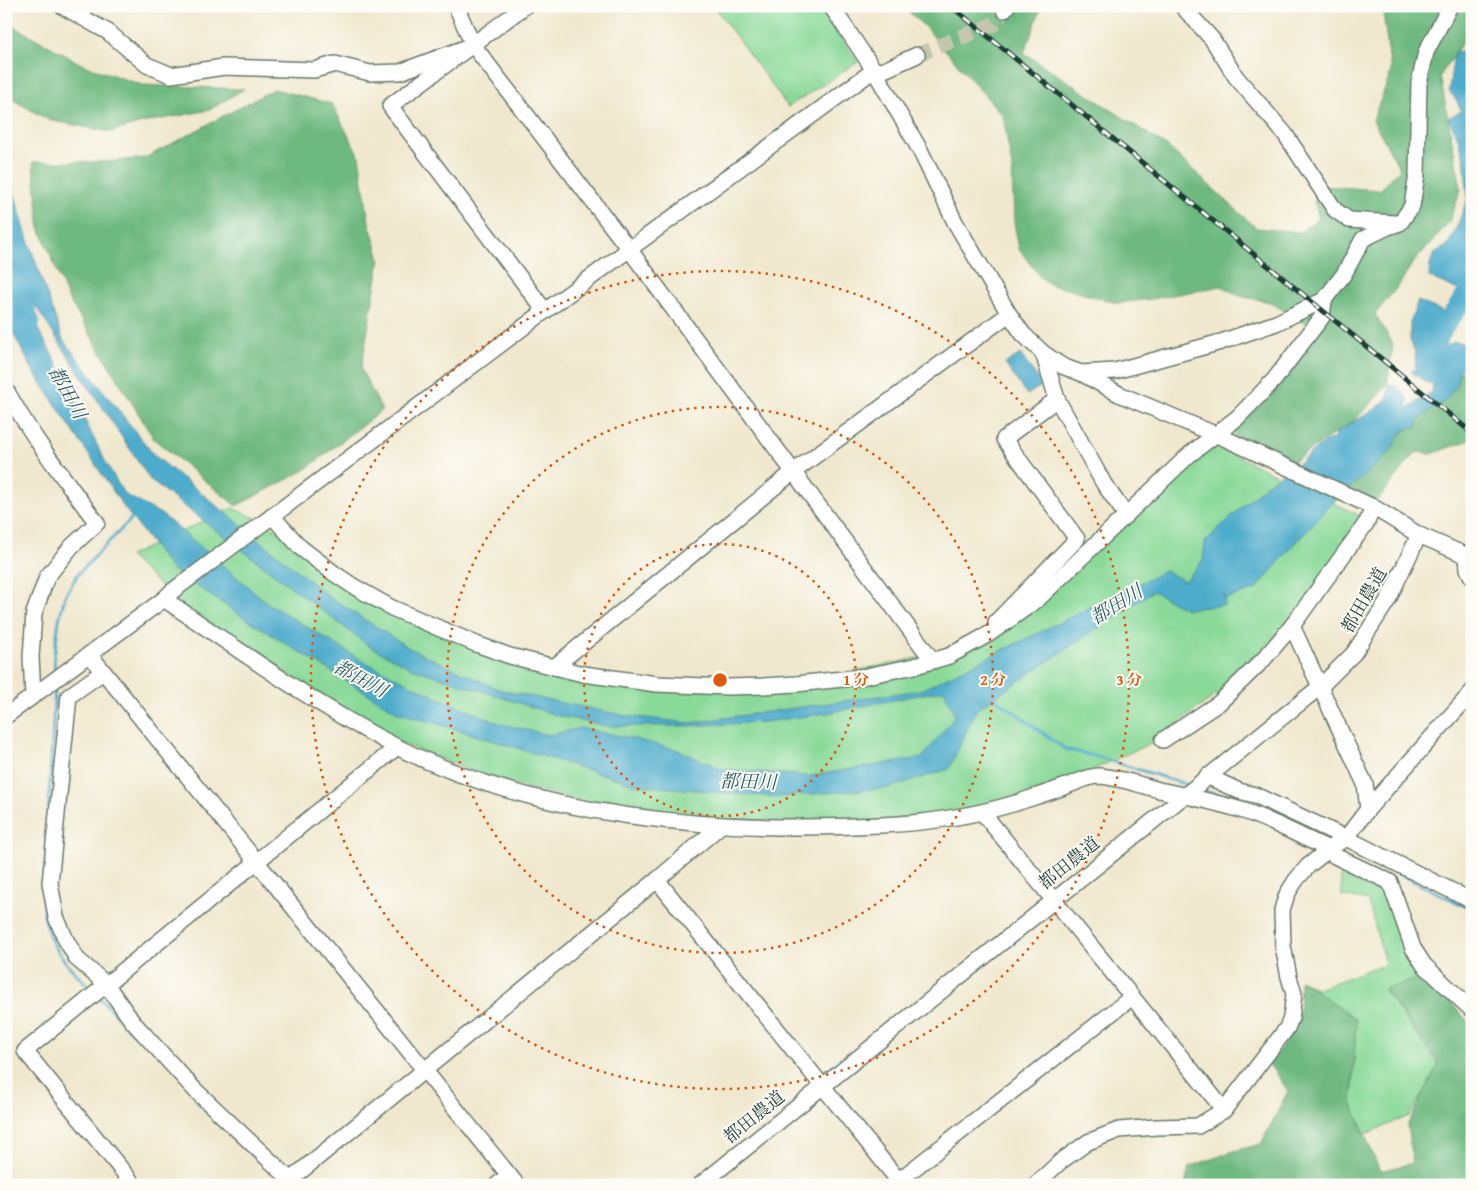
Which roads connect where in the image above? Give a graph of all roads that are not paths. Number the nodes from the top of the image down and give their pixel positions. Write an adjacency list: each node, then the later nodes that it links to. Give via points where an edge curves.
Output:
1 (62, 6): 7 (street, via 108,32 148,64 171,75 224,67 314,70 335,64 370,73 400,72)
2 (456, 6): 7 (street)
3 (525, 6): 7 (street)
4 (831, 6): 9 (street)
5 (1182, 6): 10 (street, via 1286,134 1335,210 1349,220)
6 (1450, 6): 10 (street, via 1426,52 1419,83 1417,174 1412,206)
7 (473, 45): 11 (street); 13 (street, via 390,106)
8 (917, 55): 9 (street, via 882,71)
9 (874, 70): 11 (street); 14 (street)
10 (1400, 223): 12 (street, via 1363,239 1344,274)
11 (629, 248): 13 (street); 21 (street)
12 (1324, 300): 16 (street, via 1276,323 1222,342 1115,372); 20 (street, via 1322,317 1274,380)
13 (545, 311): 24 (street)
14 (1009, 314): 15 (street, via 1023,334); 21 (street)
15 (1043, 353): 16 (street, via 1062,366); 18 (street)
16 (1081, 373): 20 (street, via 1119,394)
17 (6, 390): 19 (street)
18 (1057, 399): 23 (street, via 1104,484); 30 (street, via 1004,439 1077,539)
19 (12, 417): 36 (street, via 55,466 97,523 71,546 47,578 34,613 30,657)
20 (1219, 437): 22 (street); 23 (street, via 1189,455)
21 (793, 472): 32 (street); 33 (street)
22 (1373, 507): 25 (street); 29 (street, via 1366,522)
23 (1126, 515): 30 (street, via 1037,600)
24 (272, 516): 28 (street); 33 (street, via 302,548 371,597 468,641)
25 (1420, 535): 26 (street); 35 (street, 都田農道, via 1388,600 1354,653)
26 (1469, 557): 27 (street, via 1468,569)
27 (1472, 577)
28 (167, 596): 31 (street); 40 (street, via 320,704)
29 (1292, 626): 35 (street); 39 (street, via 1219,703)
30 (976, 642): 32 (street)
31 (90, 655): 34 (street); 36 (street)
32 (933, 661): 33 (street, via 829,681 746,687 620,680)
33 (554, 668)
34 (103, 672): 47 (street); 51 (street, via 68,696 50,884 56,917 66,940 77,959)
35 (1321, 686): 41 (street, 都田農道); 43 (street, via 1365,784)
36 (38, 692): 38 (street)
37 (1472, 692): 43 (street)
38 (6, 716)
39 (1163, 740)
40 (397, 747): 45 (street, via 463,776 528,795 662,820); 47 (street)
41 (1204, 778): 42 (street, 都田農道); 46 (street, via 1255,795)
42 (1184, 794): 44 (street, via 1096,776); 46 (street); 49 (street, 都田農道)
43 (1368, 809): 46 (street)
44 (982, 812): 45 (street, via 881,825 803,828); 49 (street)
45 (720, 826): 48 (street)
46 (1338, 843): 50 (street); 53 (street, via 1335,856 1390,882 1413,948 1424,964); 56 (street, via 1308,866 1287,894 1282,910 1283,946 1294,994 1291,1018 1287,1028)
47 (256, 862): 51 (street); 54 (street)
48 (657, 880): 54 (street); 55 (street)
49 (1053, 900): 52 (street); 55 (street, 都田農道)
50 (1472, 901)
51 (105, 985): 57 (street, via 132,1021 195,1090); 60 (street, via 24,1051)
52 (1132, 997): 56 (street); 59 (street)
53 (1472, 1010)
54 (425, 1071): 57 (street); 58 (street)
55 (822, 1087): 59 (street); 61 (street, 都田農道)
56 (1224, 1110): 62 (street, via 1198,1126 1119,1130 1088,1142)
57 (290, 1182)
58 (508, 1182)
59 (898, 1183)
60 (134, 1185)
61 (700, 1185)
62 (1035, 1185)

